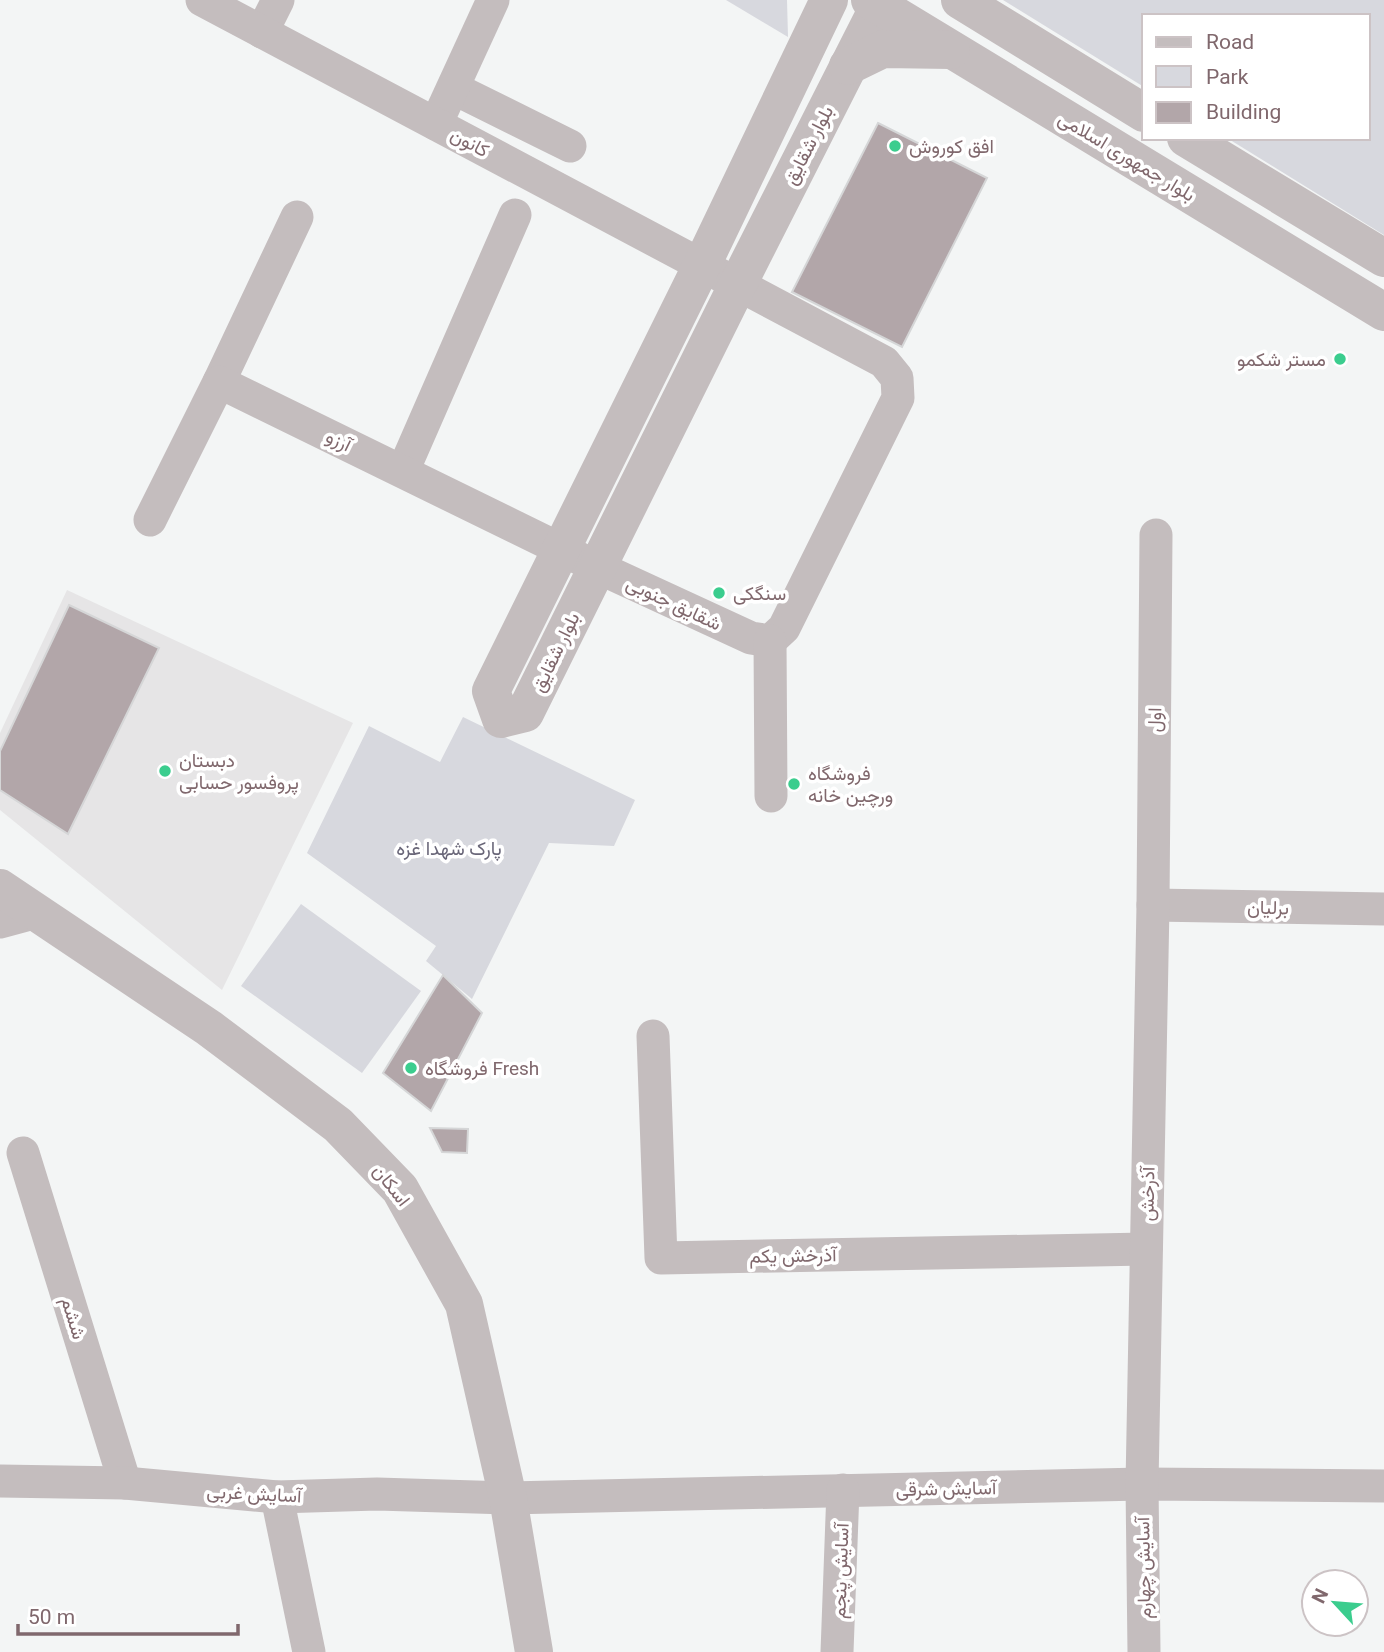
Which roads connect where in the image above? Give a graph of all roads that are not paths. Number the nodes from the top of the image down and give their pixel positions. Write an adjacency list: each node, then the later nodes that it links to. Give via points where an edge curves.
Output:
1 (202, 0): 8 (street, کانون)
2 (278, 0): 8 (street)
3 (493, 0): 12 (street)
4 (799, 0): 9 (street)
5 (829, 0): 9 (street, بلوار شقایق)
6 (877, 2): 10 (street, بلوار جمهوری اسلامی); 11 (street, بلوار شقایق)
7 (967, 3): 13 (street)
8 (262, 32): 14 (street, کانون)
9 (808, 44): 20 (street, بلوار شقایق)
10 (953, 51): 11 (street, via 883,49); 22 (street, بلوار جمهوری اسلامی)
11 (848, 66): 21 (street, بلوار شقایق)
12 (453, 88): 14 (street); 16 (street)
13 (1142, 112)
14 (436, 124): 20 (street, کانون)
15 (1189, 140): 19 (street)
16 (570, 146)
17 (515, 215): 24 (street)
18 (298, 217): 23 (street)
19 (1384, 258)
20 (702, 265): 21 (street, کانون); 27 (street, بلوار شقایق)
21 (738, 284): 28 (street, بلوار شقایق); 29 (street, via 884,362 897,378 898,398 784,628)
22 (1384, 312)
23 (219, 382): 24 (street, آرزو); 25 (street)
24 (402, 471): 27 (street, آرزو)
25 (150, 520)
26 (1156, 535): 32 (street, اول)
27 (561, 549): 28 (street, آرزو); 28 (street, بلوار شقایق, via 491,691 500,719 525,713)
28 (597, 567): 29 (street, شقایق جنوبی)
29 (760, 640): 30 (street)
30 (771, 796)
31 (0, 888): 34 (street, اسکان)
32 (1153, 905): 33 (street, برلیان); 38 (street, آذرخش)
33 (1384, 909)
34 (37, 912): 35 (street); 45 (street, اسکان, via 209,1028 327,1117 400,1189 464,1304)
35 (0, 922)
36 (653, 1036): 38 (street, آذرخش یکم, via 661,1258)
37 (23, 1153): 40 (street, ششم)
38 (1146, 1249): 41 (street, آذرخش)
39 (0, 1480): 40 (street, آسایش غربی)
40 (125, 1483): 44 (street, آسایش غربی)
41 (1142, 1484): 42 (street, آسایش شرقی); 43 (street, آسایش شرقی); 49 (street, آسایش چهارم)
42 (1384, 1486)
43 (843, 1490): 45 (street, آسایش شرقی); 48 (street, آسایش پنجم)
44 (277, 1497): 45 (street, آسایش غربی); 46 (street)
45 (508, 1498): 47 (street, اسکان)
46 (309, 1652)
47 (534, 1652)
48 (837, 1652)
49 (1144, 1652)

